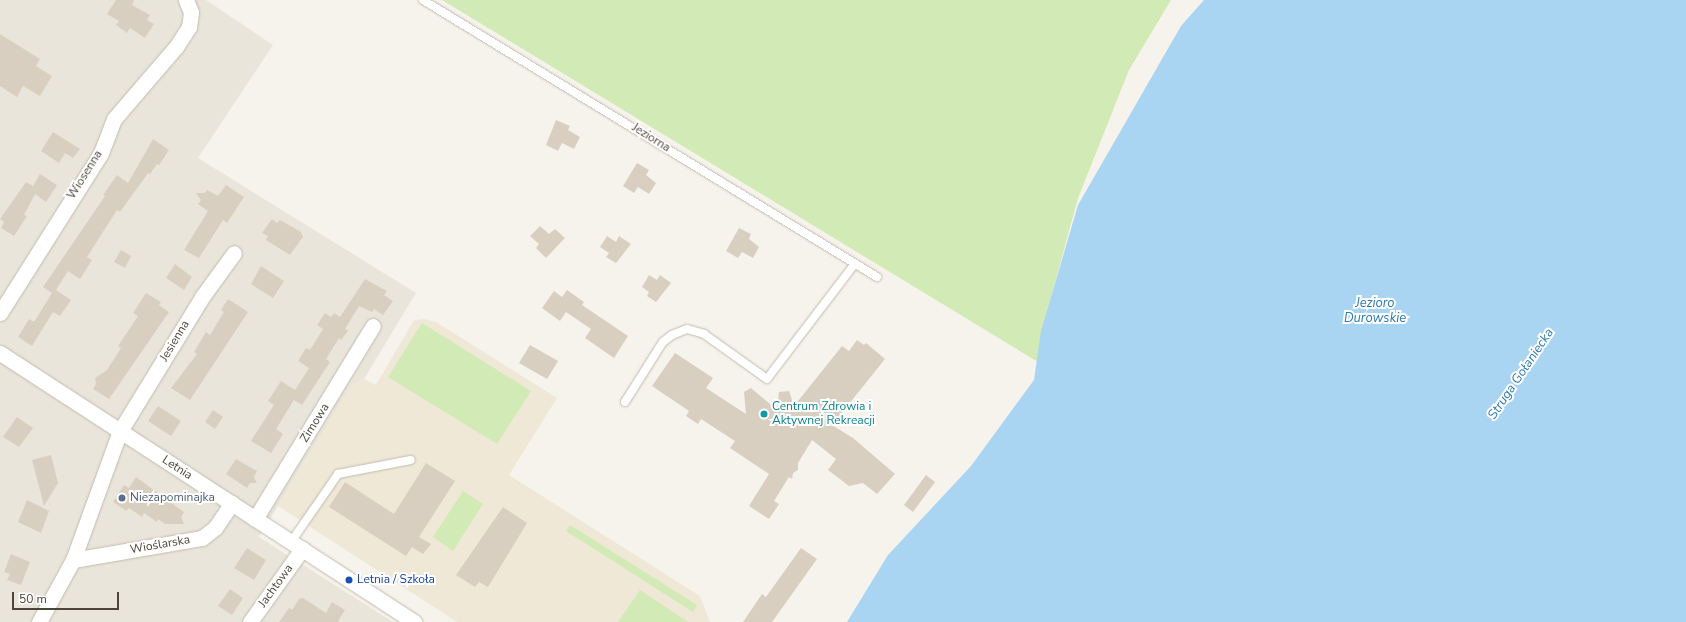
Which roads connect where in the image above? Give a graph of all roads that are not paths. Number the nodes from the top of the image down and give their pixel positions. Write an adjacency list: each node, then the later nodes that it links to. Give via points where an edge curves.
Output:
1 (186, 0): 6 (street, Wiosenna, via 191,12 189,27 176,47 114,119 101,154)
2 (423, 0): 4 (lane, Jeziorna, via 611,113)
3 (234, 253): 10 (street, Jesienna, via 202,297)
4 (854, 265): 5 (lane, Jeziorna); 9 (lane, via 767,379 704,334 687,329 663,342)
5 (877, 277)
6 (0, 314)
7 (373, 326): 13 (street, Zimowa)
8 (0, 353): 10 (street, Letnia)
9 (625, 402)
10 (120, 431): 12 (street, Letnia); 15 (street)
11 (411, 460): 14 (lane, via 338,474)
12 (232, 504): 13 (street, Letnia); 15 (street, Wioślarska, via 216,528 202,538)
13 (255, 519): 14 (street, Letnia)
14 (297, 546): 17 (street, Jachtowa); 18 (street, Letnia)
15 (72, 560): 16 (street)
16 (46, 619)
17 (250, 622)
18 (414, 622)

